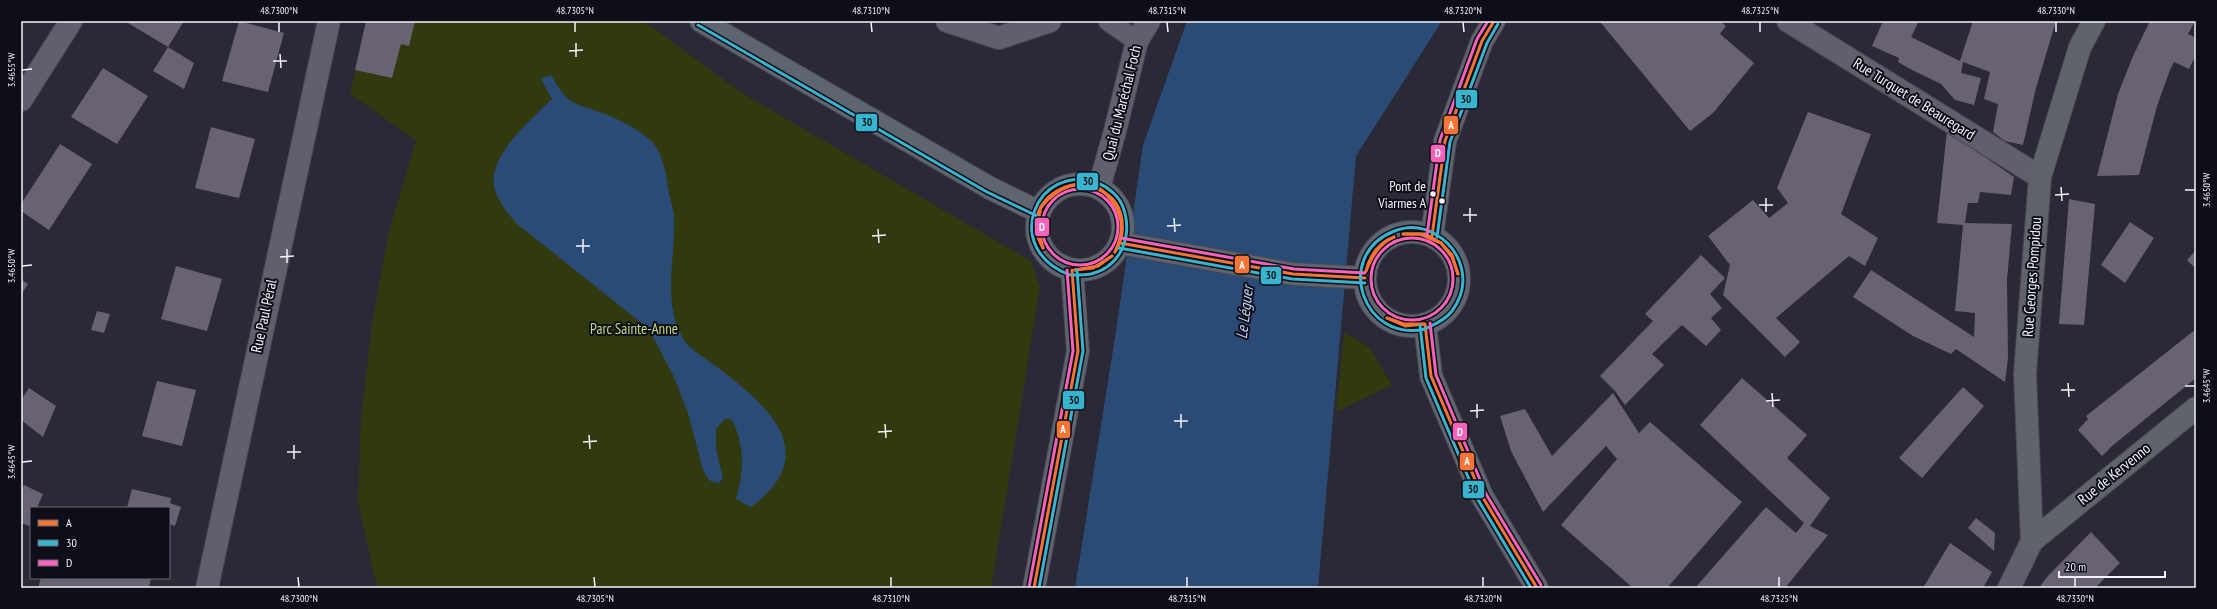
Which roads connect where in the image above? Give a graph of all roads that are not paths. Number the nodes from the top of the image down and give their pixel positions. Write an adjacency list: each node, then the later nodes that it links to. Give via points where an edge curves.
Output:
1 (71, 21): 12 (street)
2 (329, 21): 23 (street, Rue Paul Péral)
3 (701, 21): 15 (main road, via 990,188)
4 (947, 21): 5 (street, via 999,38)
5 (1050, 21)
6 (1108, 21): 11 (lane)
7 (1149, 21): 11 (street, Quai du Maréchal Foch)
8 (1494, 21): 16 (main road, via 1482,42 1445,141)
9 (1788, 21): 13 (street, Rue Turquet de Beauregard)
10 (2094, 21): 13 (main road, Rue Georges Pompidou, via 2080,47)
11 (1137, 41): 14 (street, Quai du Maréchal Foch)
12 (21, 100)
13 (2040, 177): 22 (main road, Rue Georges Pompidou, via 2025,374)
14 (1099, 188): 15 (main road, via 1085,184 1070,185 1056,191 1045,201); 17 (main road, via 1114,199 1121,213)
15 (1039, 212): 18 (main road, via 1036,227 1039,242 1046,255 1058,265)
16 (1432, 236): 19 (main road, via 1419,232 1393,236 1373,253); 20 (main road, via 1445,246 1454,259 1459,275 1457,291 1451,306)
17 (1124, 243): 18 (main road, via 1101,265 1087,270); 19 (main road, via 1293,274)
18 (1072, 270): 24 (main road, via 1078,351)
19 (1358, 278): 20 (main road, via 1373,306 1384,316 1404,325)
20 (1425, 324): 25 (main road, via 1431,376 1482,496)
21 (2196, 408): 22 (main road, Rue de Kervenno)
22 (2032, 541): 26 (street)
23 (207, 588)
24 (1034, 588)
25 (1537, 588)
26 (2009, 588)

